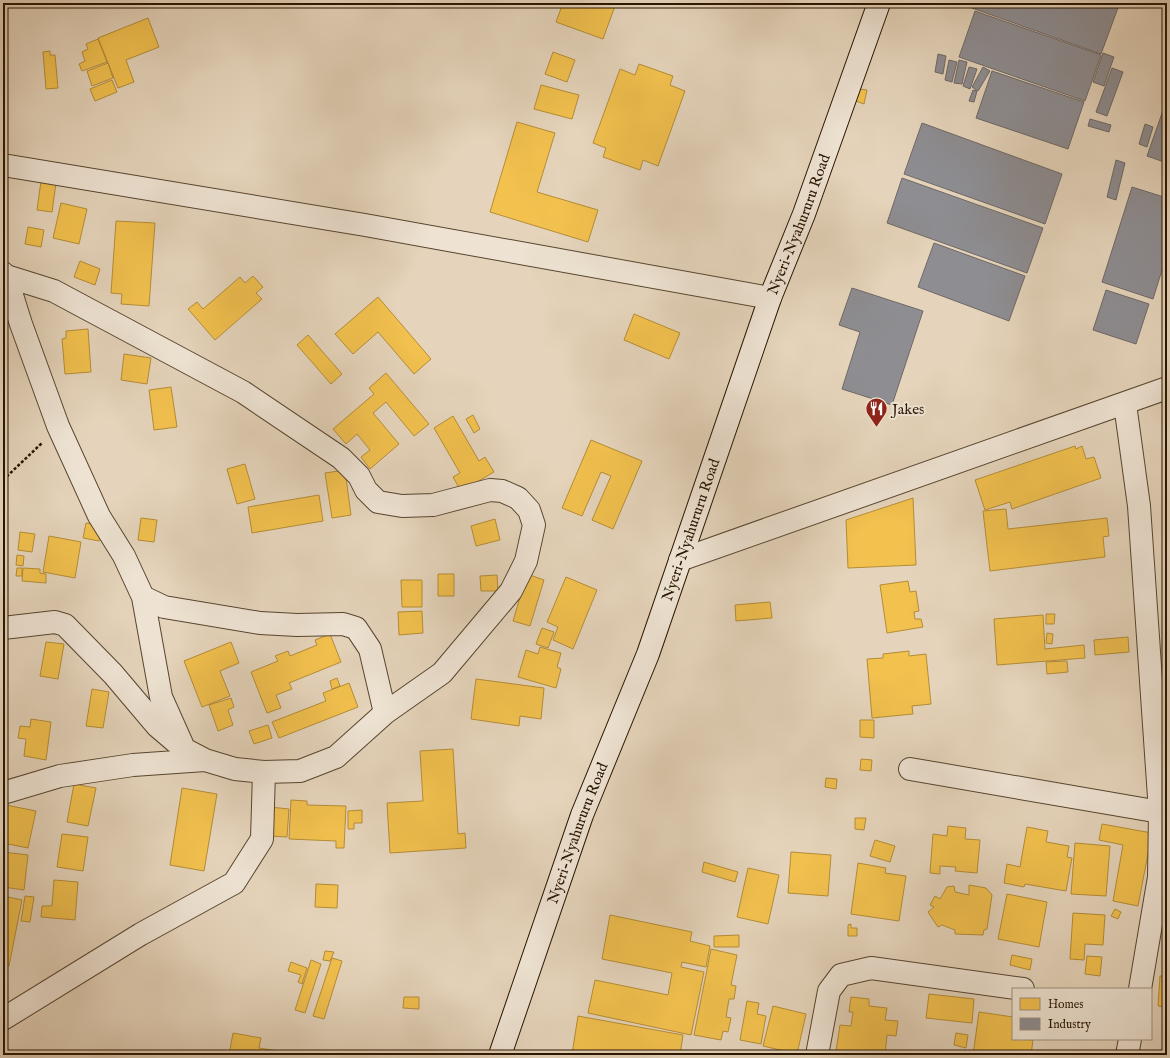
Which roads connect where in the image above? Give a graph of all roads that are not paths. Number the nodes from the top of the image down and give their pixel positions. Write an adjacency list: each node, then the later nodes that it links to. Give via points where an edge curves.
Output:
1 (879, 3): 4 (street, Nyeri-Nyahururu Road, via 804,214)
2 (3, 165): 4 (street, via 365,225)
3 (5, 275): 8 (street, via 58,426 99,516 124,556); 10 (street, via 54,291 243,392 341,458 359,476 366,490 378,502 402,506 433,505 490,490 502,491 518,498 529,510 534,525 532,537 526,561 511,591 442,673)
4 (770, 298): 7 (street, Nyeri-Nyahururu Road)
5 (1167, 388): 6 (street)
6 (1125, 404): 7 (street); 16 (street, via 1138,506)
7 (680, 560): 21 (street, Nyeri-Nyahururu Road, via 648,654 582,815)
8 (143, 597): 10 (street, via 164,607 260,623 343,624 356,628 370,649); 11 (street, via 161,697)
9 (3, 628): 11 (street, via 55,622 65,625 113,674 157,726)
10 (385, 713): 14 (street, via 336,757 300,771)
11 (184, 749): 12 (street)
12 (205, 760): 14 (street, via 235,769); 15 (street, via 133,765 60,776)
13 (910, 769): 16 (street)
14 (264, 772): 19 (street, via 262,839 234,883 141,934)
15 (3, 793)
16 (1160, 812): 18 (street, via 1159,877)
17 (1016, 988): 22 (street, via 871,968 841,975 829,991)
18 (1140, 988)
19 (3, 1019)
20 (1130, 1040): 23 (street)
21 (500, 1055)
22 (817, 1055)
23 (1127, 1055)

